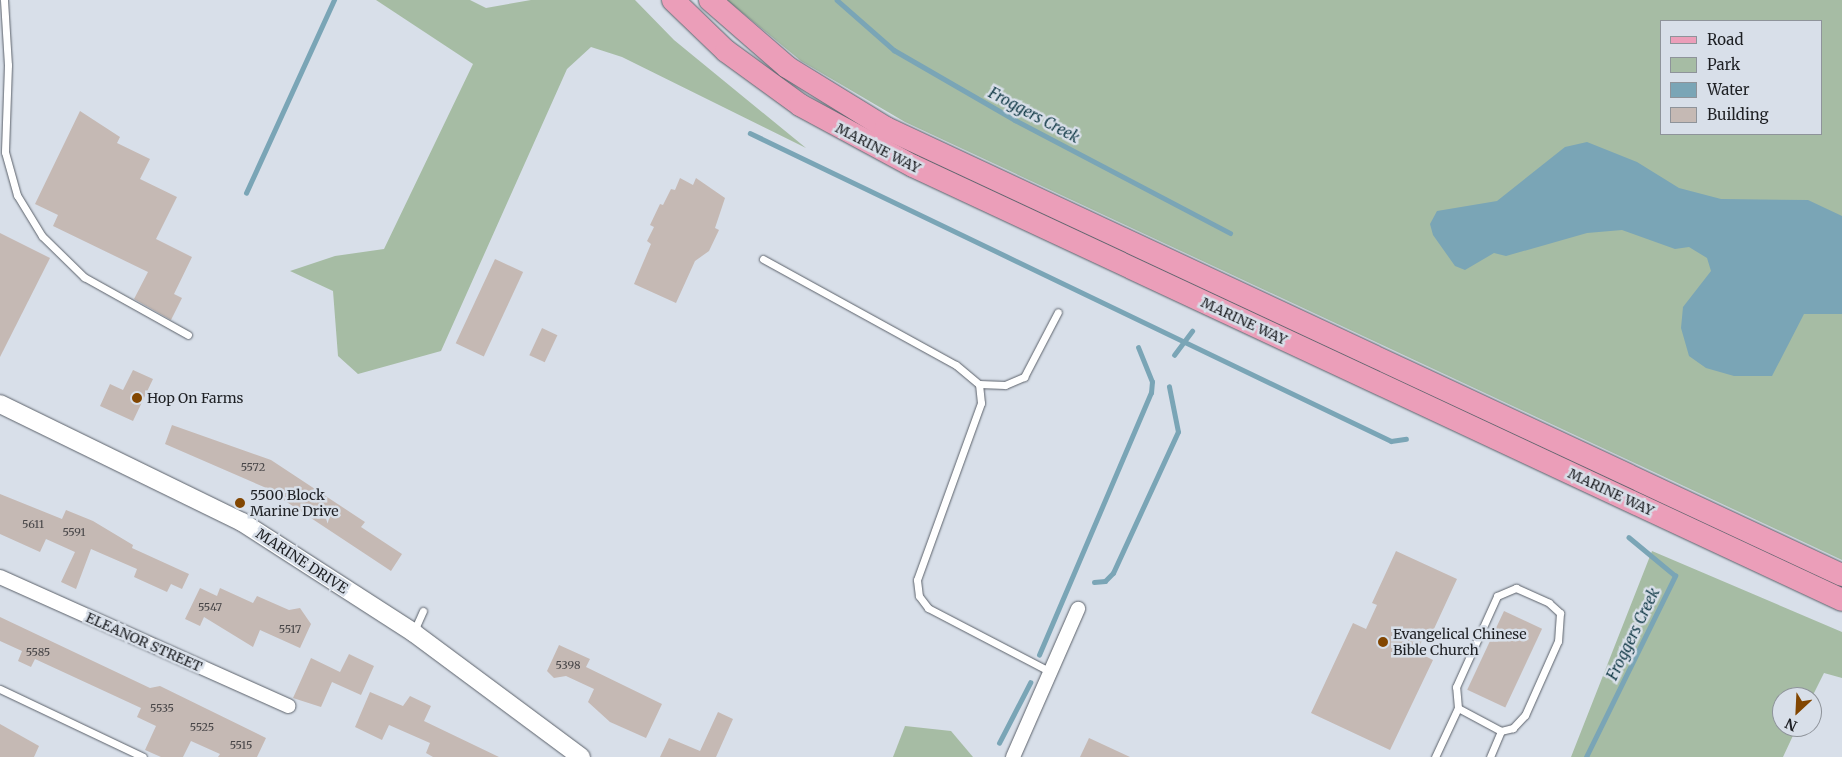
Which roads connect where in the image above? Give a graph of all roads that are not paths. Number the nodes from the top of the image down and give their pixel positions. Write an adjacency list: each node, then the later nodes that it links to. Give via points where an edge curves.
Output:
1 (4, 0): 4 (lane)
2 (672, 0): 12 (main road, MARINE WAY, via 765,80 878,148)
3 (710, 0): 10 (main road, MARINE WAY, via 787,67 886,128)
4 (3, 83): 7 (lane, via 5,152 9,174 42,236 84,277)
5 (763, 259): 8 (lane, via 956,365)
6 (1058, 312): 8 (lane, via 1024,377 1006,385)
7 (188, 335)
8 (979, 384): 16 (lane, via 981,404 917,580 919,596 928,608)
9 (0, 404): 15 (street, MARINE DRIVE, via 242,522)
10 (1842, 575)
11 (0, 577): 18 (street, ELEANOR STREET)
12 (1842, 600)
13 (1078, 609): 16 (street)
14 (423, 611): 15 (lane)
15 (414, 633): 22 (street, MARINE DRIVE)
16 (1049, 671): 23 (street)
17 (0, 689): 21 (lane)
18 (288, 706)
19 (1458, 708): 20 (lane); 20 (lane, via 1456,686 1498,596 1516,588 1549,603 1560,613 1558,640 1525,715 1513,728); 24 (lane)
20 (1501, 731): 25 (lane)
21 (143, 757)
22 (581, 757)
23 (1012, 757)
24 (1435, 757)
25 (1490, 757)

